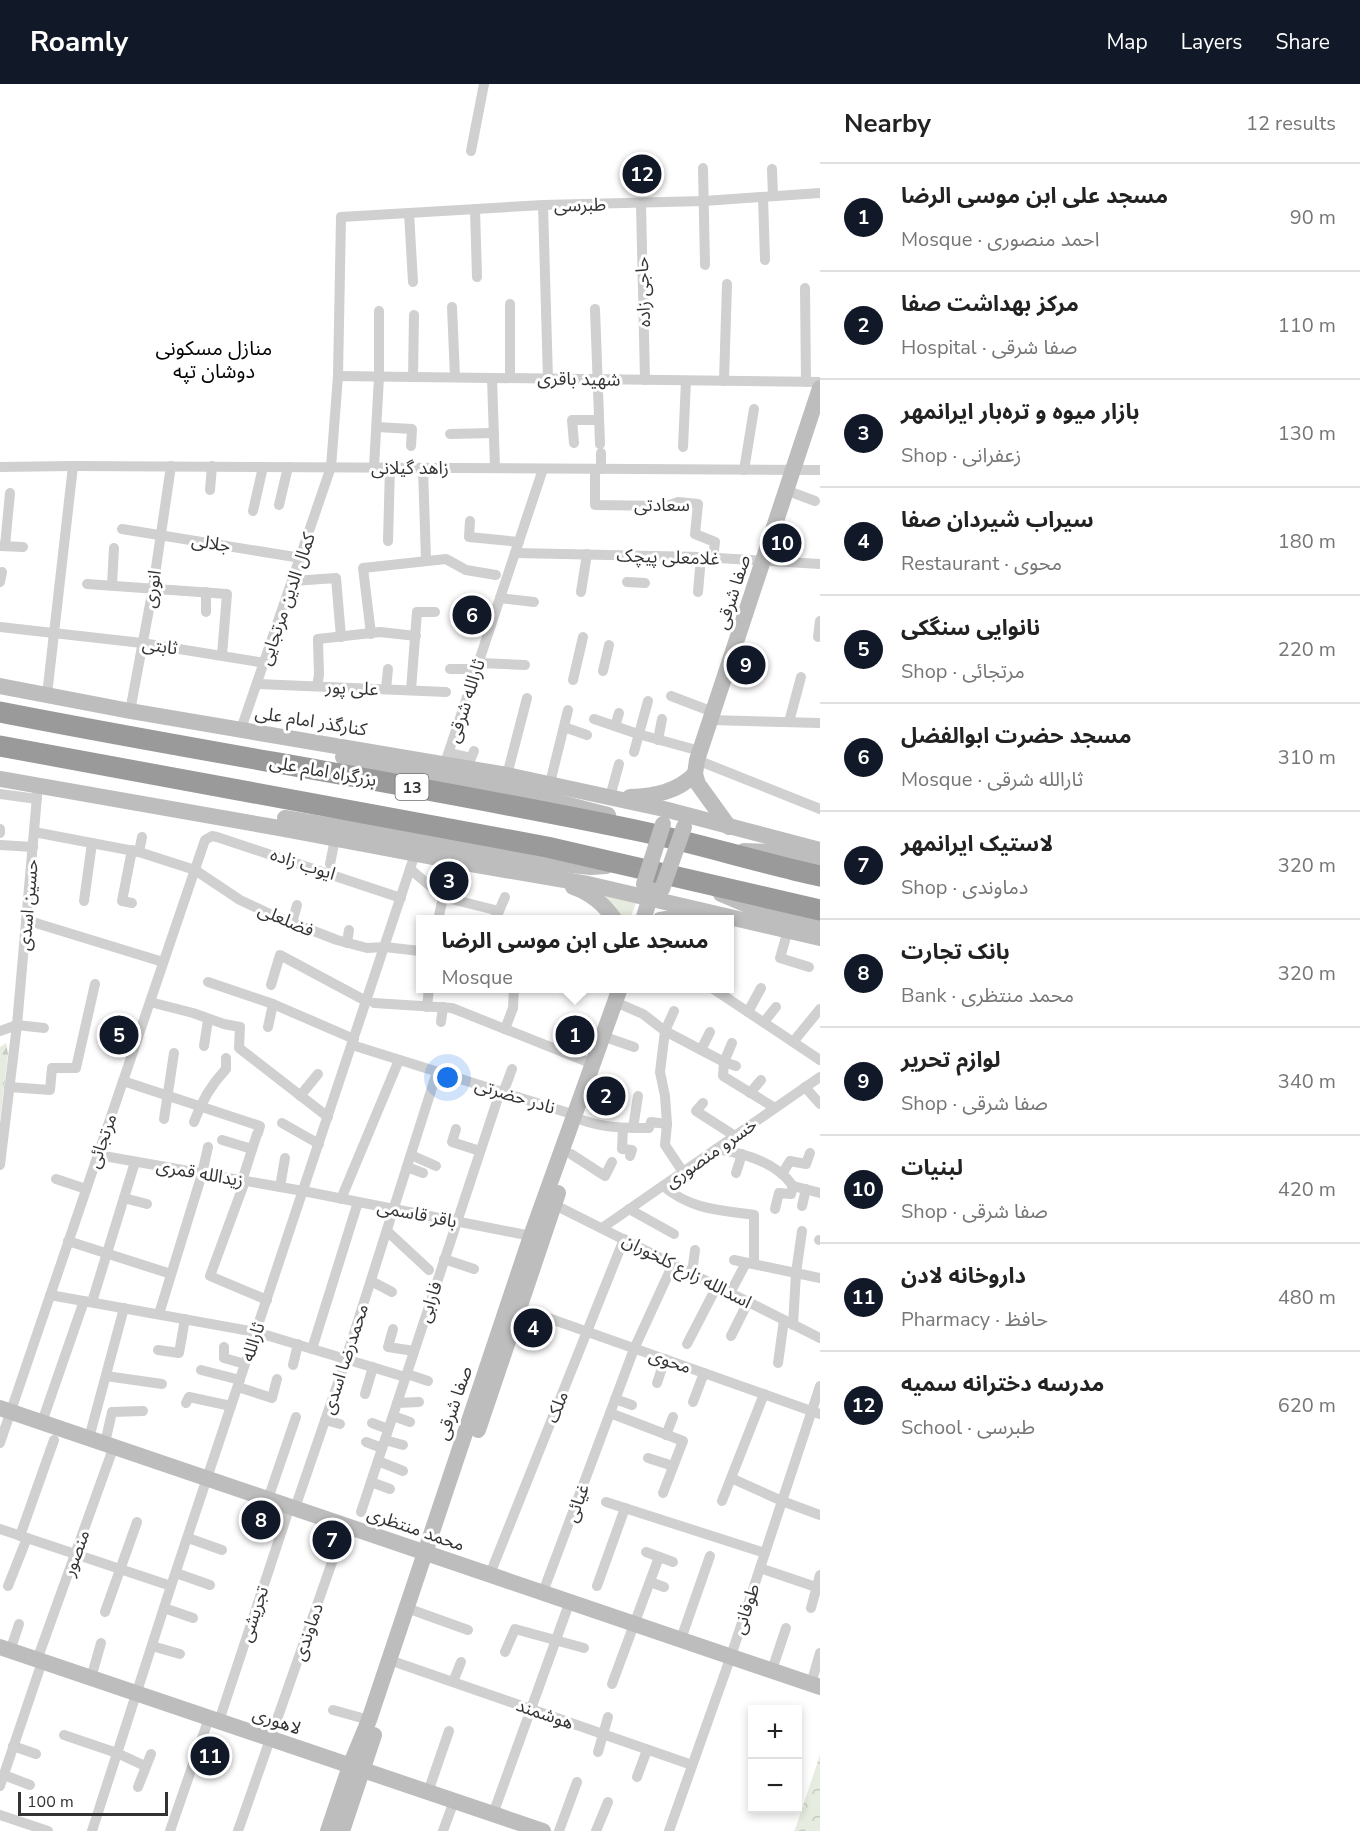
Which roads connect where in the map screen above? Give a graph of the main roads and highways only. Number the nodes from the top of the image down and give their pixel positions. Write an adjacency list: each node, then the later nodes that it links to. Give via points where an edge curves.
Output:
1 (813, 385): 7 (main road, صفا شرقی, via 795,470)
2 (0, 686): 4 (main road, کنارگذر امام علی)
3 (0, 712): 15 (highway, بزرگراه امام علی / 13)
4 (196, 722): 11 (main road, کنارگذر امام علی, via 447,758); 15 (main road, via 238,738 542,798 636,824)
5 (0, 746): 19 (highway, بزرگراه امام علی / 13, via 447,827)
6 (0, 769): 9 (main road)
7 (695, 770): 11 (main road, via 670,792); 13 (main road, صفا شرقی); 14 (main road)
8 (0, 779): 10 (main road, via 38,792)
9 (125, 792): 10 (main road); 12 (main road); 19 (main road, via 553,863)
10 (93, 795): 12 (main road)
11 (613, 798): 13 (main road, کنارگذر امام علی, via 654,807 662,816)
12 (156, 806): 21 (main road, via 334,839 413,862)
13 (683, 822): 14 (main road); 22 (main road, bridge); 22 (main road)
14 (729, 827): 16 (main road)
15 (642, 832): 17 (highway, بزرگراه امام علی / 13)
16 (820, 849)
17 (722, 850): 18 (main road, via 769,852); 20 (highway, بزرگراه امام علی / 13)
18 (820, 861)
19 (628, 865): 22 (highway, بزرگراه امام علی / 13)
20 (820, 876)
21 (544, 877): 22 (main road); 25 (main road, via 584,891)
22 (660, 892): 23 (highway, بزرگراه امام علی / 13); 24 (main road); 26 (main road); 27 (main road); 31 (main road, via 747,905)
23 (820, 910)
24 (711, 913): 28 (main road); 29 (main road)
25 (612, 915)
26 (646, 915)
27 (653, 915)
28 (696, 915)
29 (715, 915)
30 (734, 923): 32 (main road)
31 (820, 925)
32 (820, 938)
33 (622, 994): 35 (main road, صفا شرقی)
34 (5, 1409): 35 (main road, محمد منتظری)
35 (429, 1554): 37 (main road, صفا شرقی); 38 (main road, محمد منتظری)
36 (5, 1649): 39 (main road, لاهوری)
37 (393, 1661): 39 (main road, صفا شرقی); 39 (main road, صفا شرقی, via 369,1720)
38 (816, 1685)
39 (356, 1768): 40 (main road, لاهوری, via 494,1814); 41 (main road, صفا شرقی); 42 (main road, صفا شرقی)
40 (521, 1828): 43 (main road, لاهوری)
41 (328, 1831)
42 (342, 1831)
43 (543, 1831)

